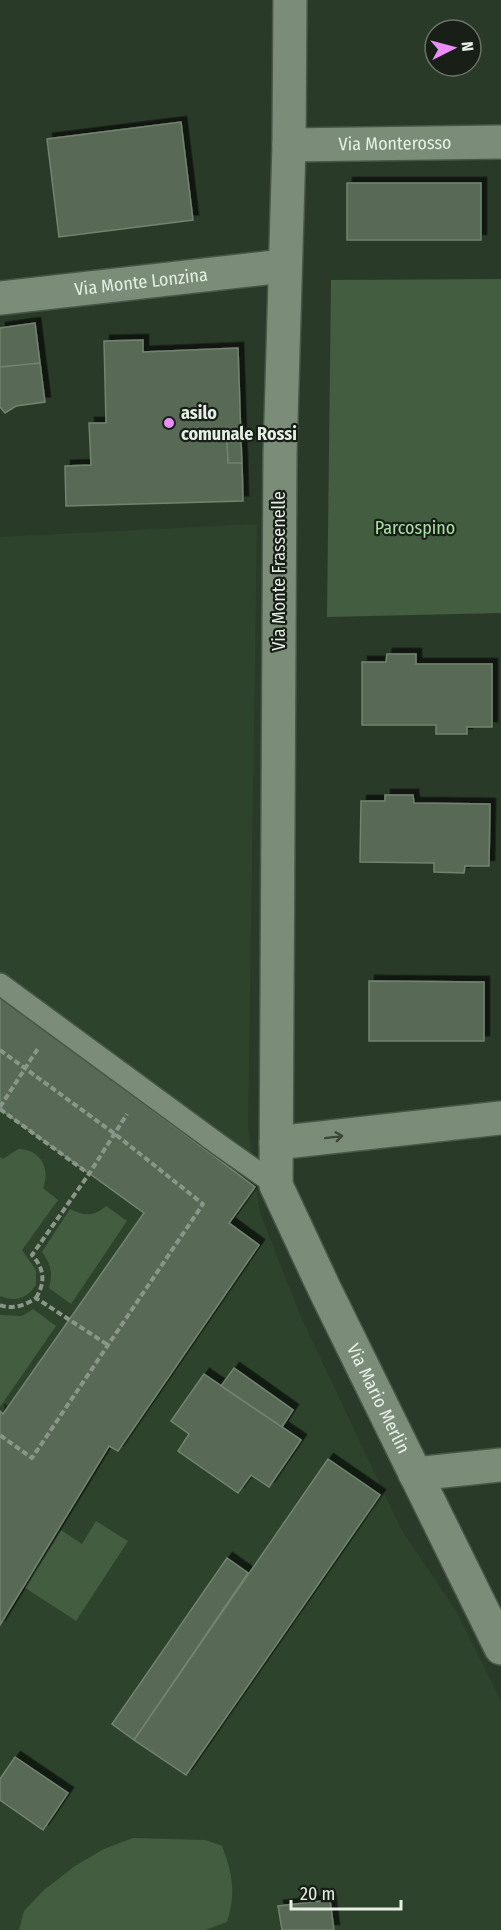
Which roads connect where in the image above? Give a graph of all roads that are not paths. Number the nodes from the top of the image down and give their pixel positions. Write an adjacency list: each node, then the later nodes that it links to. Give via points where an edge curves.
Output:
1 (290, 0): 3 (street, Via Monte Frassenelle)
2 (501, 142): 3 (street, Via Monterosso)
3 (289, 145): 4 (street, Via Monte Frassenelle)
4 (284, 266): 5 (street, Via Monte Lonzina); 8 (street, Via Monte Frassenelle)
5 (0, 298)
6 (0, 984): 9 (lane)
7 (501, 1118): 8 (street, one-way to 7)
8 (276, 1143): 9 (street, Via Mario Merlin)
9 (276, 1185): 11 (street, Via Mario Merlin)
10 (501, 1465): 11 (street)
11 (415, 1474): 12 (street, Via Mario Merlin)
12 (501, 1648)

